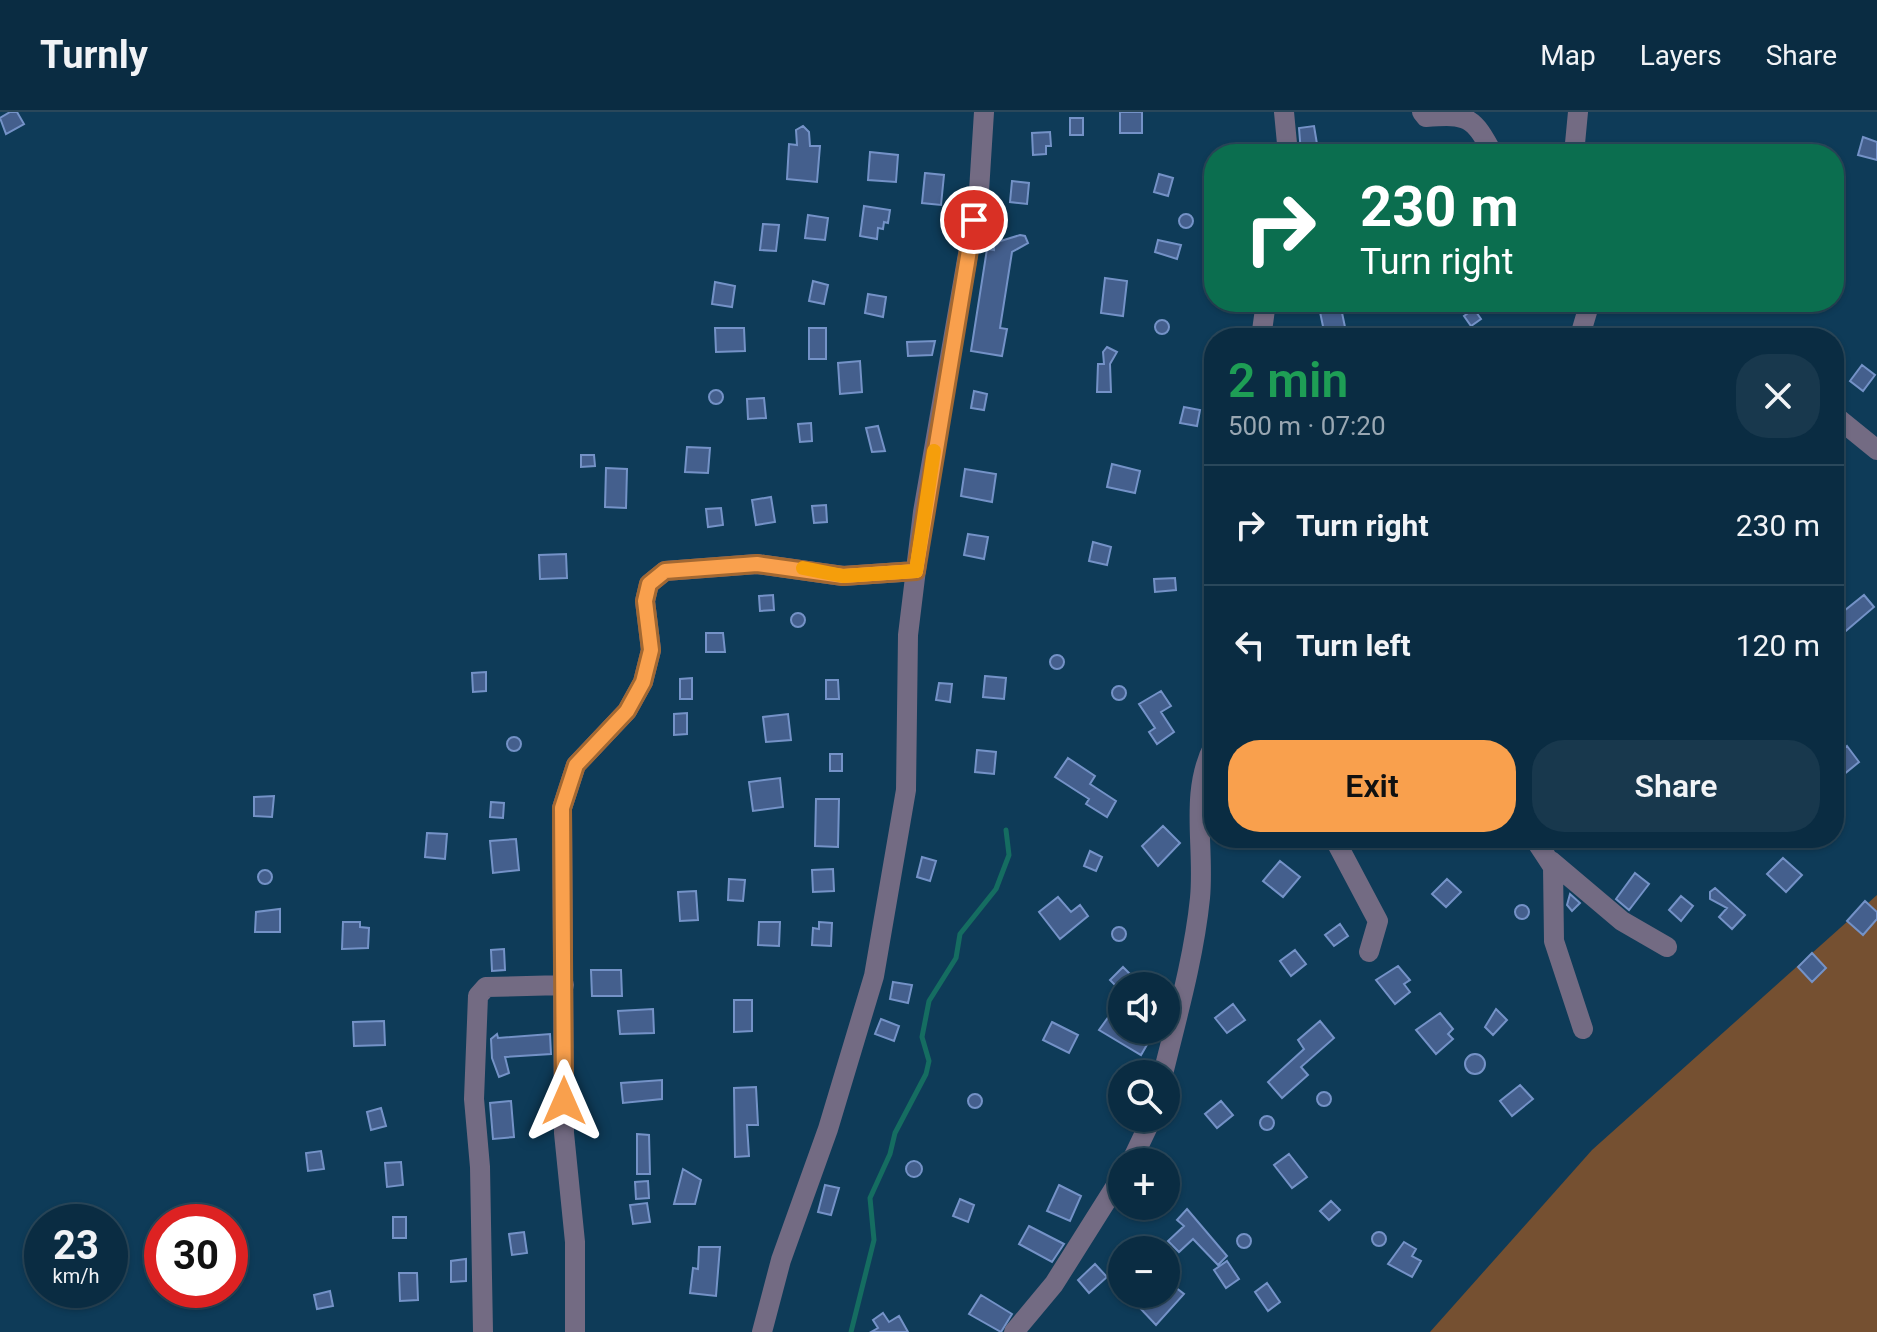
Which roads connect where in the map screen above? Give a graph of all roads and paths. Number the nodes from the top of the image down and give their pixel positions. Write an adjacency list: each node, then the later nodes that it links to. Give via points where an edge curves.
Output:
1 (984, 112): 10 (street, via 979,191)
2 (1284, 112): 5 (street)
3 (1422, 112): 6 (street, via 1426,117 1461,115 1478,126)
4 (1578, 112): 7 (street)
5 (1287, 144)
6 (1488, 144)
7 (1575, 144)
8 (1844, 423): 9 (street)
9 (1877, 450)
10 (916, 571): 17 (street, via 843,576 757,564 685,567 665,571 649,584 645,601 651,650 643,682 627,711 576,765 562,808); 23 (street, via 908,635 906,790 874,976)
11 (1204, 770): 19 (street, via 1200,898)
12 (1339, 848): 16 (street, via 1378,921)
13 (1541, 848): 14 (street)
14 (1551, 861): 15 (street, via 1622,921); 18 (street, via 1554,941)
15 (1667, 947)
16 (1369, 952)
17 (564, 985): 21 (street, via 486,987 478,996 474,1099); 22 (street, via 564,1133 575,1242)
18 (1583, 1029)
19 (1167, 1060)
20 (1108, 1198): 24 (street, via 1054,1284)
21 (483, 1332)
22 (575, 1332)
23 (762, 1332)
24 (1014, 1332)

